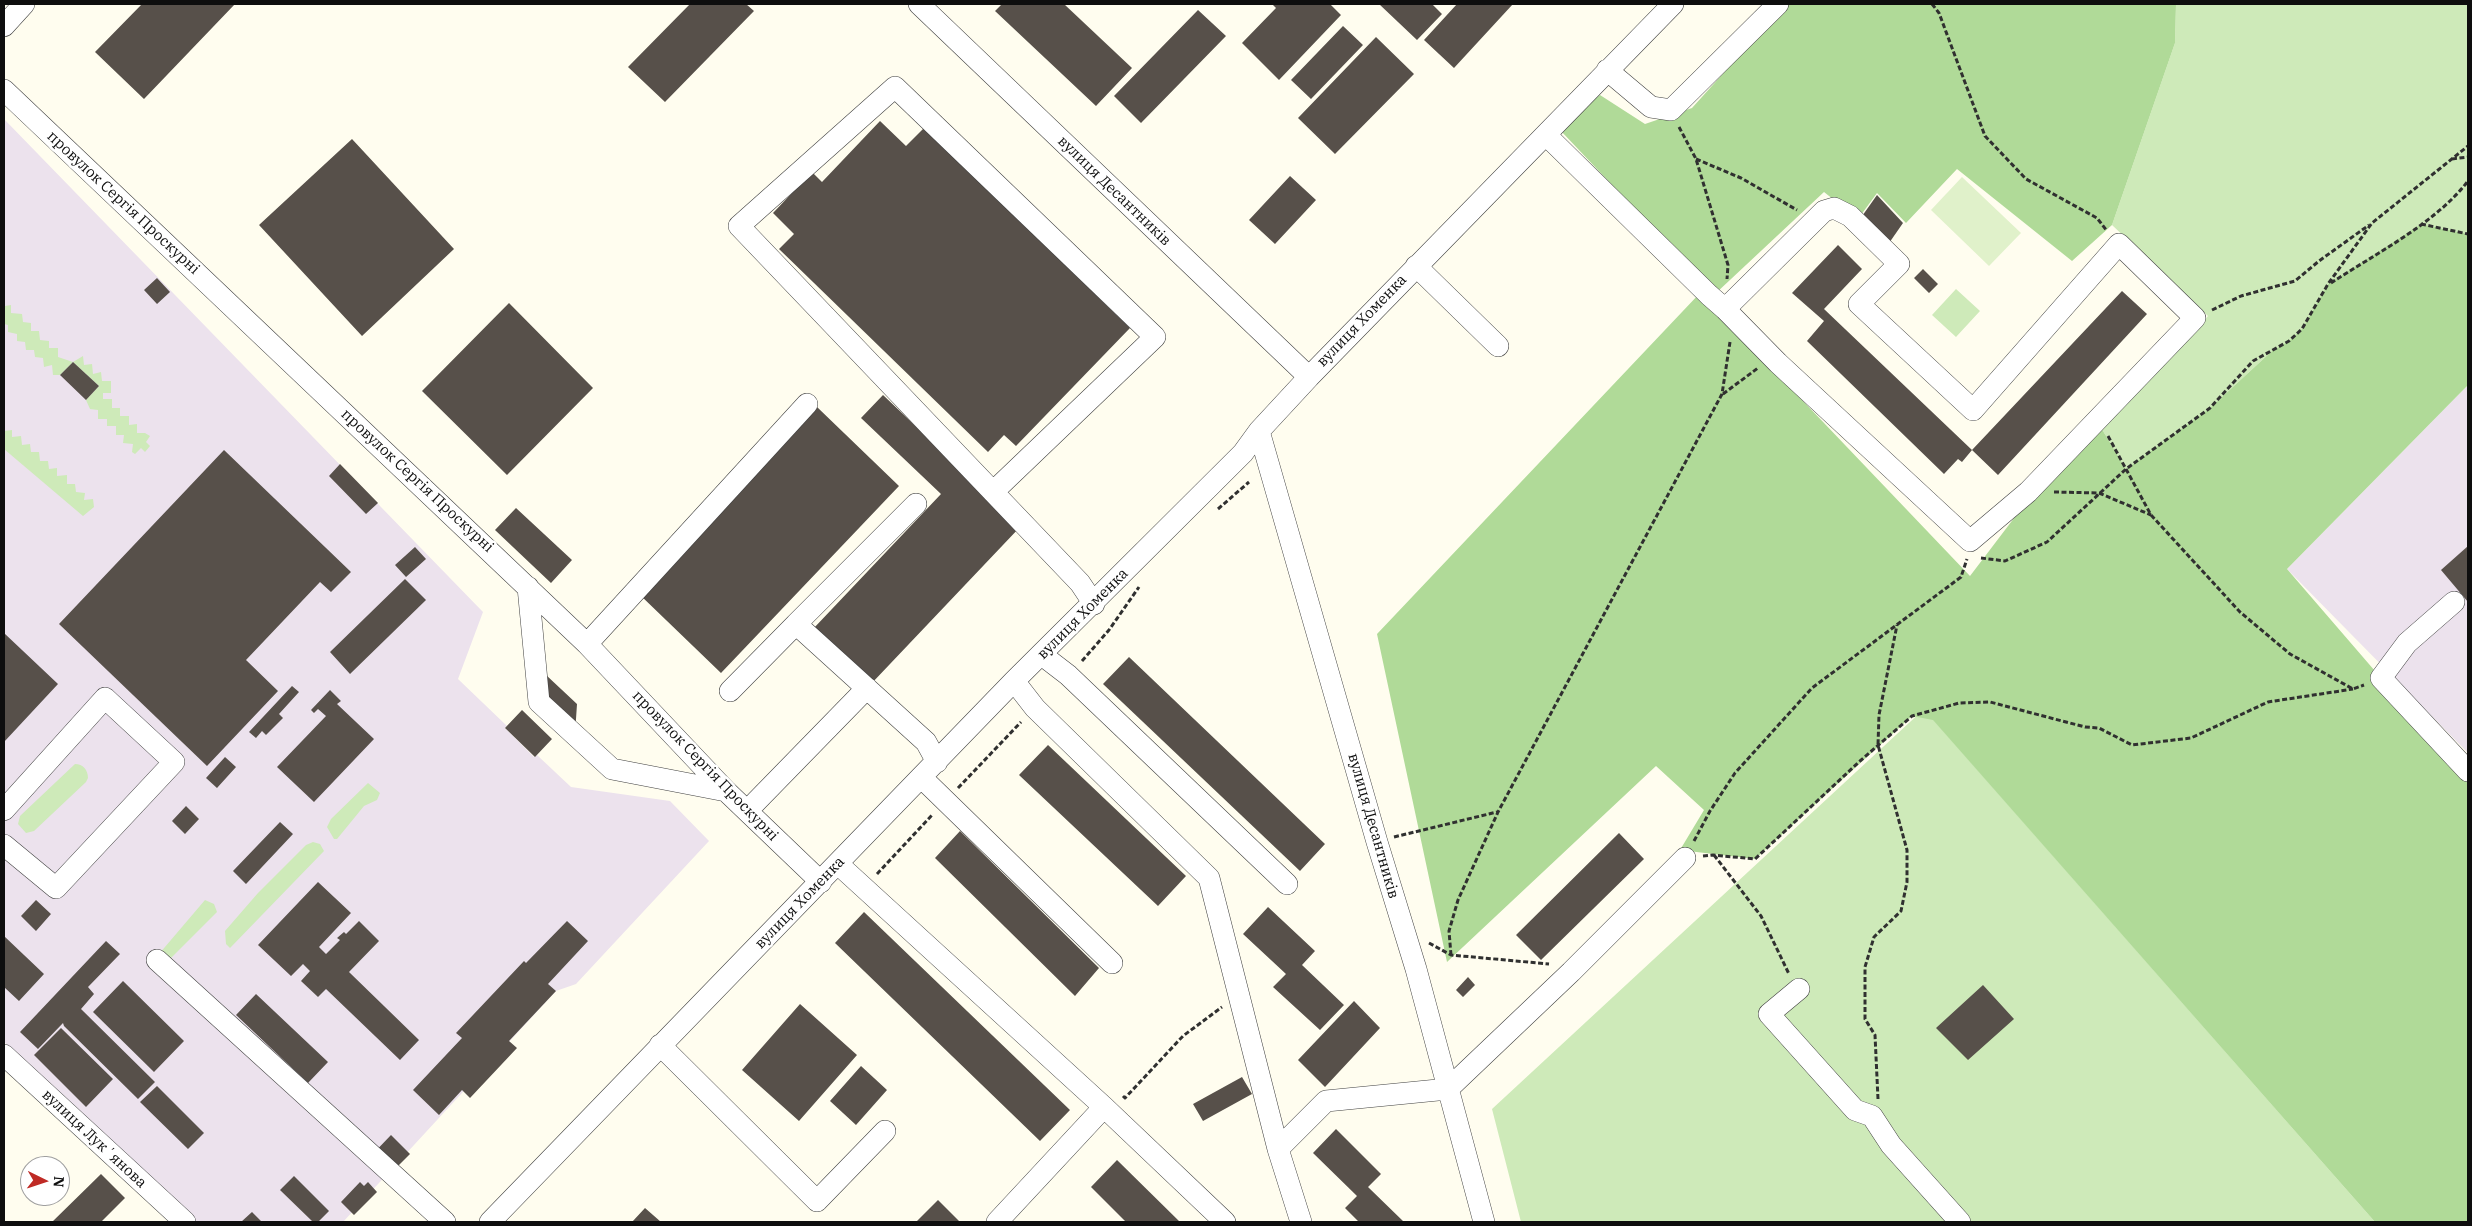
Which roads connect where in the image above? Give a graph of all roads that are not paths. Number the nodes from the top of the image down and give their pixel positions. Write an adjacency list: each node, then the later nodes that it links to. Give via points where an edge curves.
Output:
1 (24, 4): 5 (street)
2 (919, 4): 12 (street, вулиця Десантників)
3 (1673, 4): 6 (street, вулиця Хоменка)
4 (1778, 4): 6 (street, via 1671,110 1651,107)
5 (4, 26)
6 (1607, 70): 8 (street, вулиця Хоменка)
7 (4, 90): 17 (street, провулок Сергія Проскурні)
8 (1546, 135): 9 (street, вулиця Хоменка); 10 (street)
9 (1416, 266): 11 (street); 12 (street, вулиця Хоменка)
10 (1726, 309): 10 (street, via 1824,211 1834,208 1842,211 1899,264 1859,304 1973,410 2119,244 2195,318 1969,549)
11 (1498, 346)
12 (1309, 377): 14 (street, вулиця Хоменка)
13 (807, 404): 21 (street)
14 (1259, 431): 19 (street, вулиця Хоменка, via 1243,453); 42 (street, вулиця Десантників)
15 (993, 492): 15 (street, via 739,226 895,87 1155,337); 19 (street, via 1080,582)
16 (916, 504): 20 (street)
17 (528, 587): 21 (street, провулок Сергія Проскурні); 29 (street, via 539,702 612,769)
18 (2454, 602): 27 (street, via 2407,643 2381,678)
19 (1094, 604): 22 (street, вулиця Хоменка)
20 (796, 624): 24 (street); 25 (street)
21 (587, 644): 29 (street, провулок Сергія Проскурні)
22 (1042, 655): 23 (street, вулиця Хоменка); 36 (street)
23 (1014, 681): 26 (street, вулиця Хоменка); 45 (street, via 1035,708 1209,878)
24 (867, 688): 26 (street, via 926,742); 31 (street)
25 (730, 691)
26 (937, 762): 28 (street, вулиця Хоменка)
27 (2468, 770)
28 (922, 778): 34 (street, вулиця Хоменка); 38 (street)
29 (726, 791): 31 (street, провулок Сергія Проскурні)
30 (4, 810): 32 (street, via 105,698 174,762 56,888)
31 (747, 811): 35 (street, провулок Сергія Проскурні)
32 (4, 845)
33 (1685, 858): 42 (street)
34 (838, 864): 35 (street, вулиця Хоменка); 43 (street)
35 (821, 882): 40 (street, вулиця Хоменка)
36 (1287, 884)
37 (158, 960): 47 (street)
38 (1112, 963)
39 (1798, 989): 53 (street, via 1769,1014 1855,1110 1872,1116 1890,1145)
40 (660, 1045): 44 (street, via 817,1201); 48 (street, вулиця Хоменка)
41 (4, 1055): 46 (street, вулиця Лукʼянова)
42 (1448, 1089): 45 (street, via 1326,1101); 52 (street, вулиця Десантників)
43 (1104, 1107): 49 (street); 50 (street)
44 (886, 1131)
45 (1278, 1149): 51 (street)
46 (185, 1222)
47 (445, 1222)
48 (490, 1222)
49 (997, 1222)
50 (1225, 1222)
51 (1302, 1222)
52 (1484, 1222)
53 (1960, 1222)

